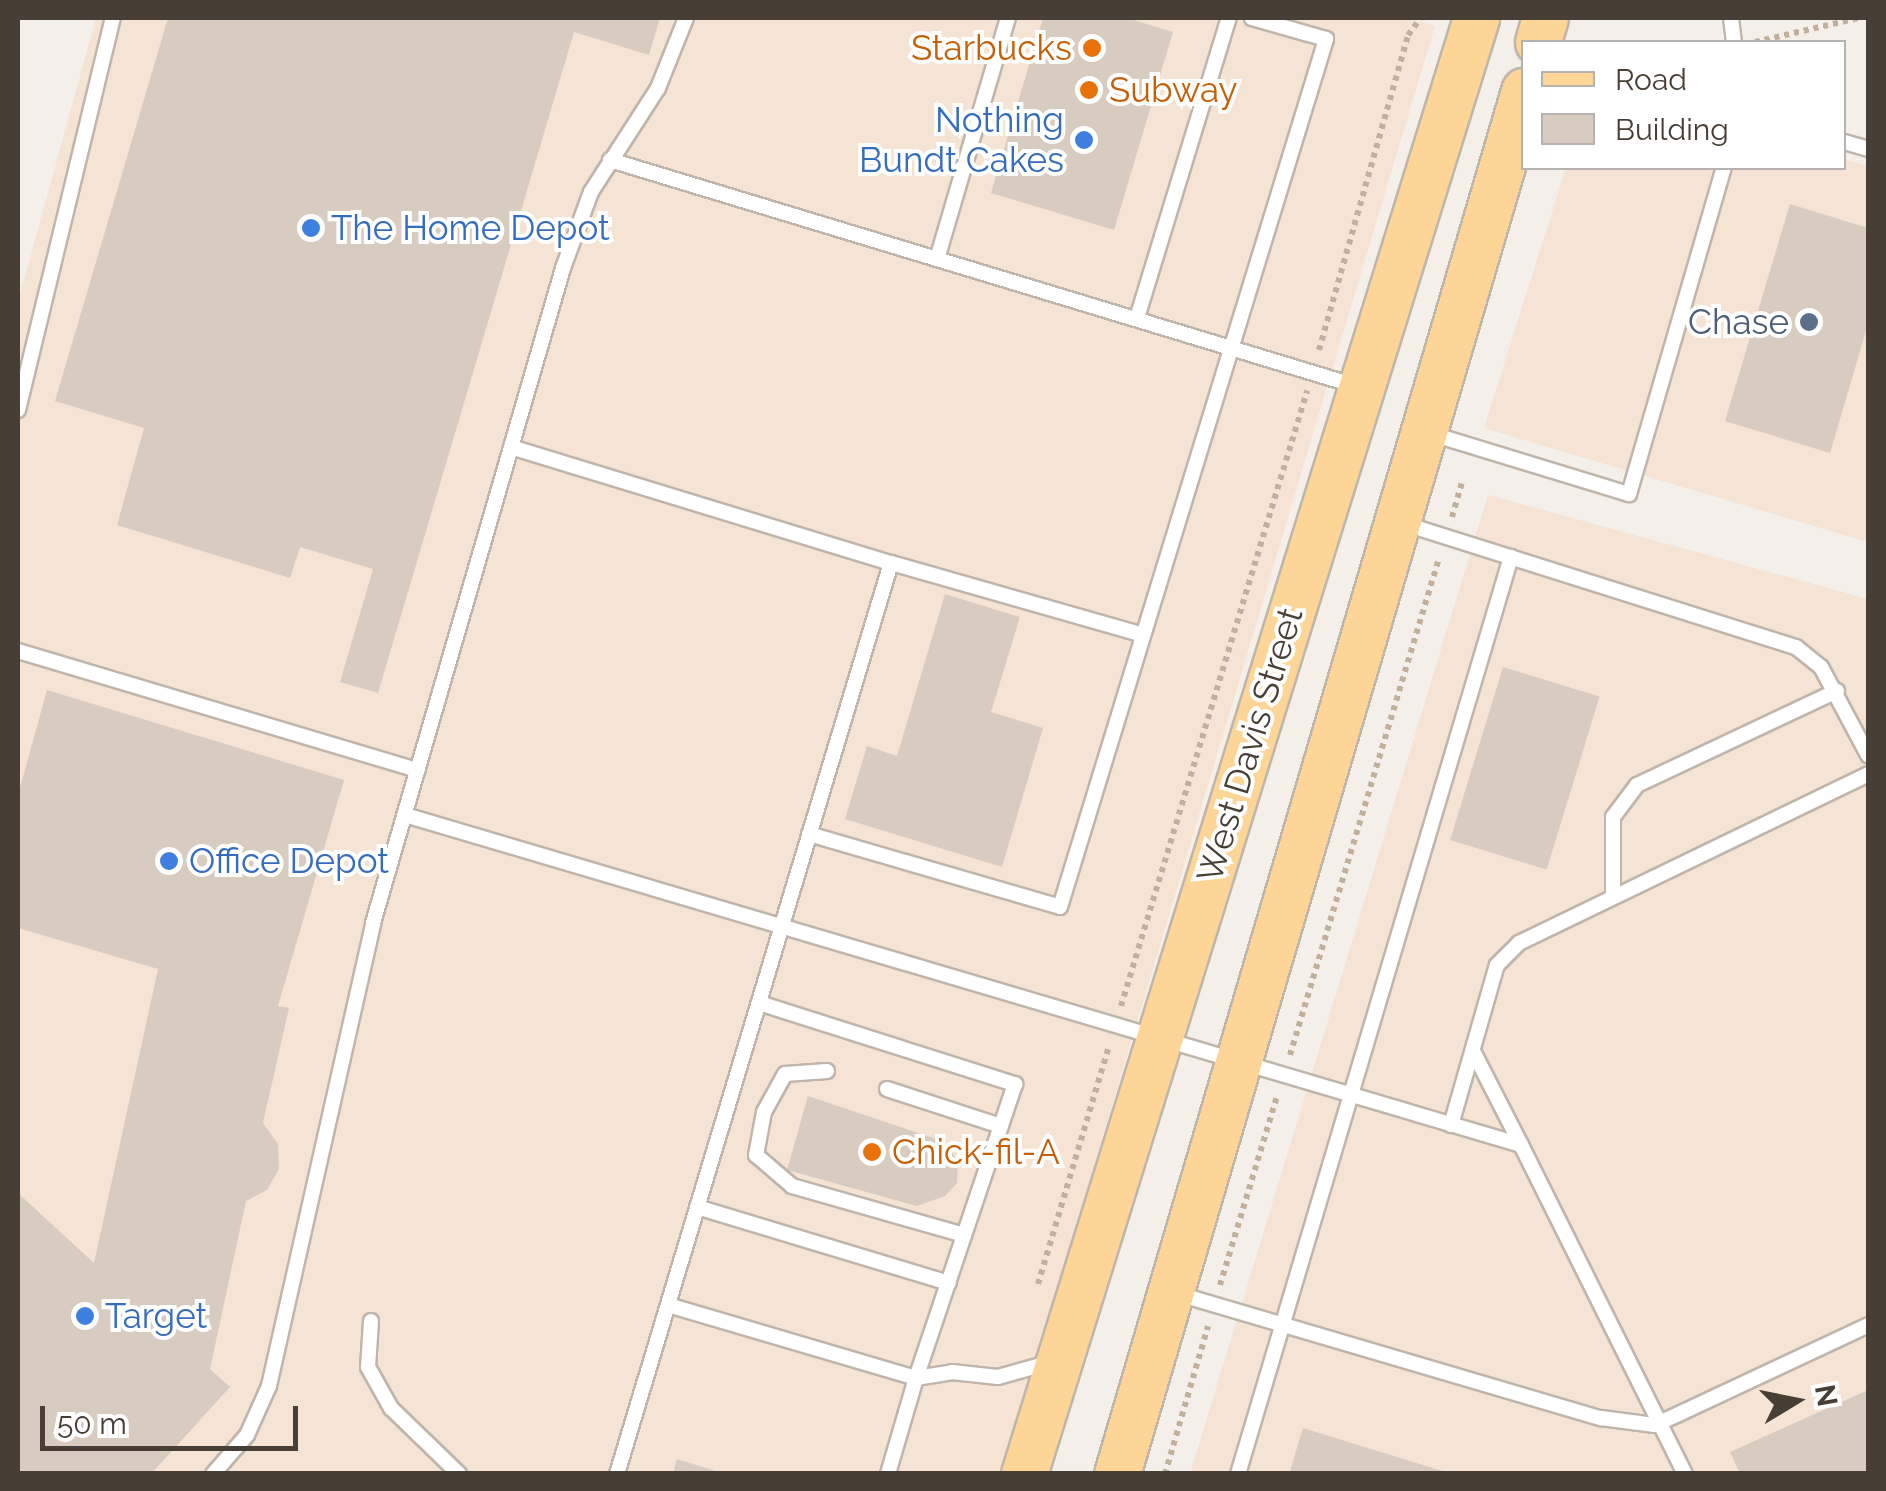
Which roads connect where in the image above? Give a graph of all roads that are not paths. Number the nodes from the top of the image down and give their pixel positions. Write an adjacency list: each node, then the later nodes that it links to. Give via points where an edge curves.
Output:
1 (112, 18): 14 (lane)
2 (686, 18): 8 (lane, via 658,88)
3 (1008, 18): 10 (lane)
4 (1230, 18): 11 (lane)
5 (1252, 18): 12 (lane, via 1326,39)
6 (1476, 18): 13 (main road, West Davis Street)
7 (1521, 101): 15 (main road)
8 (610, 160): 10 (lane); 16 (lane, via 565,263)
9 (1723, 170): 15 (lane, via 1629,494)
10 (937, 258): 11 (lane)
11 (1136, 318): 12 (lane)
12 (1229, 346): 13 (lane); 20 (lane)
13 (1360, 387): 31 (main road, West Davis Street)
14 (18, 410)
15 (1423, 432): 17 (main road)
16 (511, 446): 19 (lane); 24 (lane)
17 (1396, 521): 18 (lane); 33 (main road)
18 (1511, 557): 22 (lane, via 1796,647); 36 (lane)
19 (891, 562): 20 (lane); 27 (lane)
20 (1143, 635): 27 (lane, via 1060,907)
21 (18, 651): 24 (lane)
22 (1836, 690): 23 (lane); 28 (lane, via 1637,785 1612,817)
23 (1868, 755)
24 (418, 770): 26 (lane)
25 (1868, 774): 28 (lane)
26 (404, 814): 29 (lane); 51 (lane, via 373,923 269,1386 247,1435)
27 (810, 834): 29 (lane)
28 (1613, 897): 32 (lane, via 1518,943 1498,965)
29 (782, 927): 30 (lane); 31 (lane)
30 (759, 1002): 38 (lane, via 1016,1084); 40 (lane)
31 (1160, 1040): 33 (lane); 48 (main road, West Davis Street)
32 (1472, 1051): 37 (lane); 39 (lane)
33 (1236, 1062): 36 (lane); 43 (main road)
34 (827, 1071): 41 (lane, via 785,1074 764,1112 756,1155 792,1186)
35 (887, 1089): 38 (lane)
36 (1350, 1096): 37 (lane); 46 (lane)
37 (1452, 1125): 39 (lane)
38 (1001, 1126): 41 (lane)
39 (1520, 1146): 50 (lane)
40 (698, 1208): 42 (lane); 44 (lane)
41 (964, 1236): 42 (lane)
42 (949, 1282): 49 (lane)
43 (1169, 1291): 46 (lane); 56 (main road)
44 (668, 1306): 49 (lane); 53 (lane)
45 (371, 1321): 52 (lane, via 368,1367 391,1408)
46 (1282, 1324): 50 (lane, via 1600,1418); 57 (lane)
47 (1868, 1324): 50 (lane)
48 (1064, 1360): 49 (lane, via 998,1377 952,1372); 55 (main road, West Davis Street)
49 (916, 1378): 54 (lane)
50 (1654, 1425): 58 (lane)
51 (213, 1474)
52 (459, 1474)
53 (617, 1474)
54 (888, 1474)
55 (1024, 1474)
56 (1117, 1474)
57 (1238, 1474)
58 (1684, 1474)

